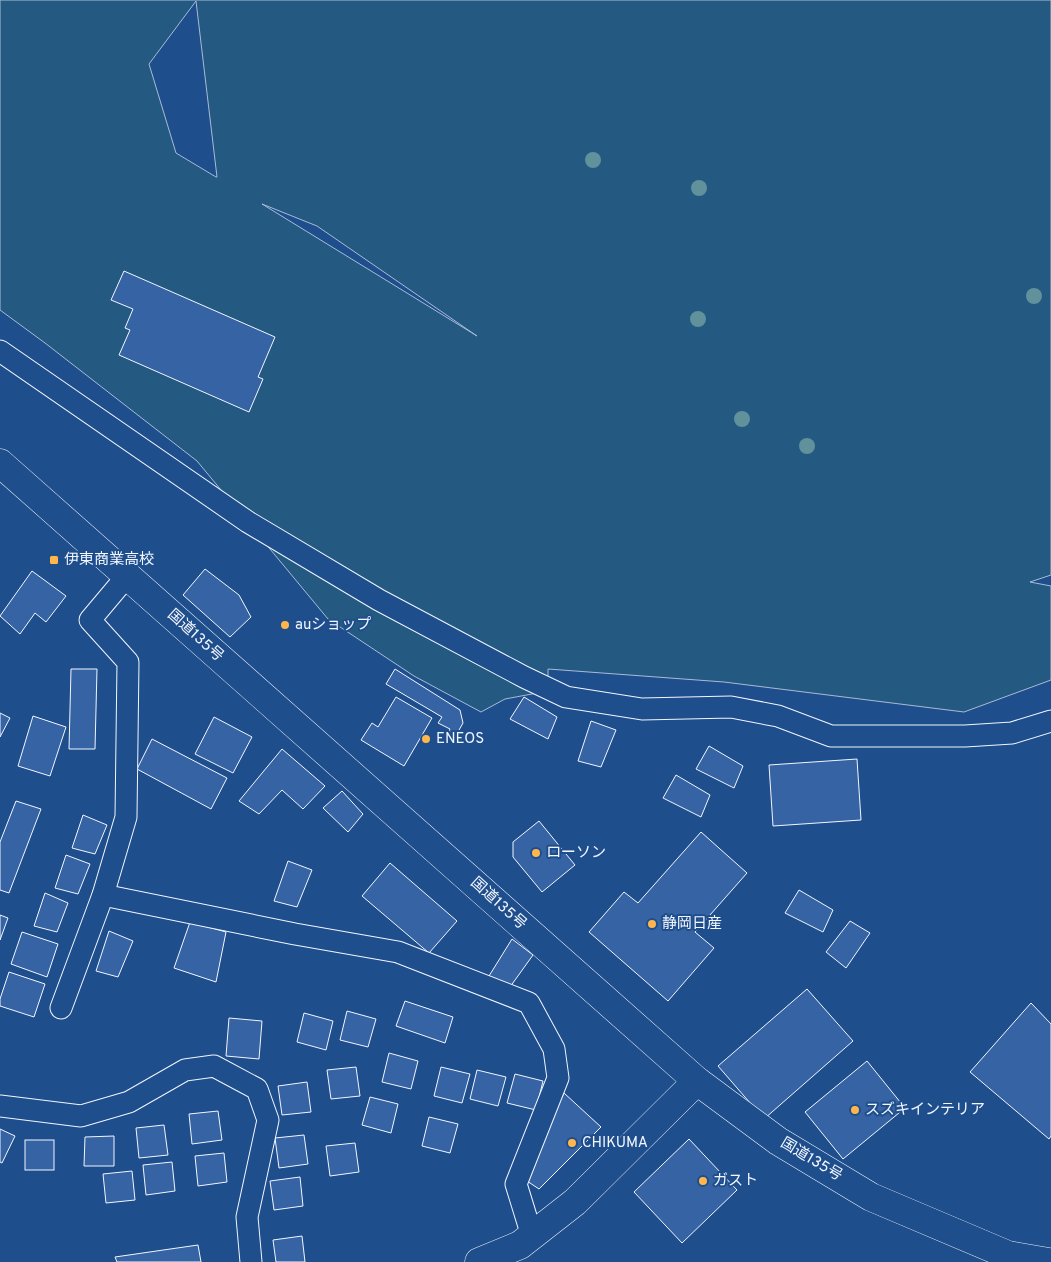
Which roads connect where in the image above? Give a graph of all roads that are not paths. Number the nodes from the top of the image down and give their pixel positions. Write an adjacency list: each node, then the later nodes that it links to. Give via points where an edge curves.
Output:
1 (0, 351): 4 (street, via 248,522 379,600 566,697 642,709 731,707 778,716 831,736 965,736 1012,732)
2 (0, 463): 3 (main road, 国道135号)
3 (127, 576): 5 (street, via 90,620 128,662 126,818); 7 (main road, 国道135号)
4 (1051, 721)
5 (103, 895): 6 (street); 9 (street, via 398,952 529,1003 554,1050 558,1078 516,1184)
6 (61, 1008)
7 (698, 1080): 9 (main road, via 575,1202); 10 (main road, 国道135号, via 778,1141 872,1197)
8 (0, 1106): 11 (street, via 81,1116 129,1102 185,1070 214,1066 257,1089 268,1120 248,1217)
9 (532, 1236): 12 (main road, via 520,1245)
10 (1007, 1259): 13 (main road, 国道135号)
11 (251, 1262)
12 (479, 1262)
13 (1049, 1262)

